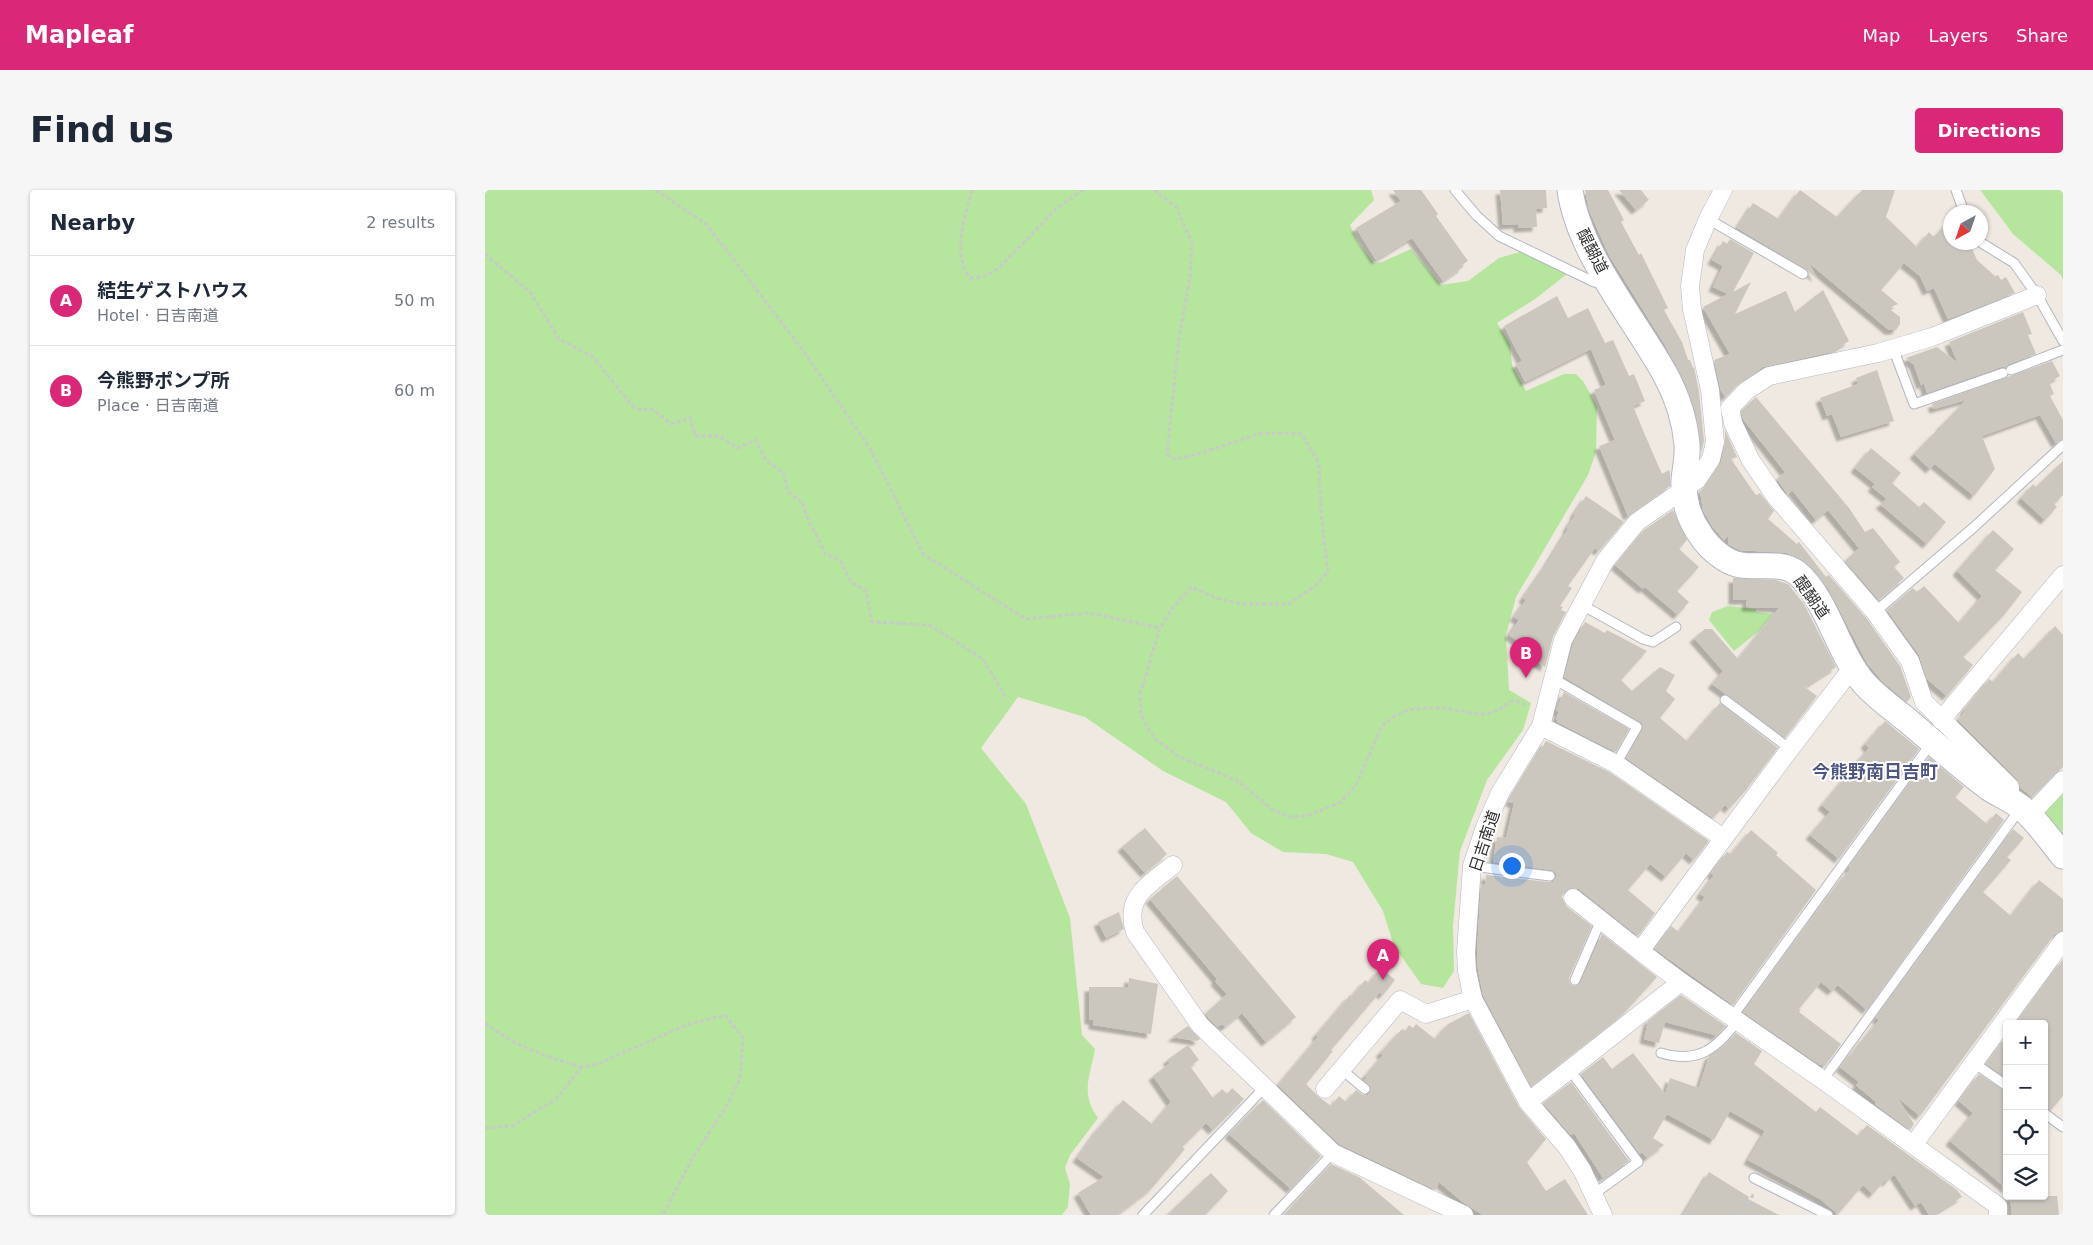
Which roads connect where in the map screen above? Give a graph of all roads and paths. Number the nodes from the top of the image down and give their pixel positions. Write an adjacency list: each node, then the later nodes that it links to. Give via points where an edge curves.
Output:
1 (656, 190): 25 (path, via 706,224 805,353 871,450 923,554 1025,619 1090,613)
2 (972, 190): 3 (path, via 959,246 962,266 970,278 985,276 999,268 1056,209)
3 (1083, 190)
4 (1154, 190): 25 (path, via 1176,207 1192,242 1167,454 1175,459 1191,456 1262,433 1302,434 1319,464 1328,572 1289,604 1240,604 1191,587)
5 (1455, 190): 14 (lane, via 1499,236 1594,282)
6 (1570, 190): 14 (main road, 醍醐道, via 1574,213)
7 (1723, 190): 10 (street, 日吉南道)
8 (1956, 190): 9 (lane)
9 (1961, 205)
10 (1708, 219): 13 (lane); 20 (street, 日吉南道, via 1695,250 1690,286 1710,390 1715,442 1703,474)
11 (1988, 247): 15 (lane, via 2014,263)
12 (485, 254): 28 (path, via 530,292 559,339 593,357 633,407 652,409 671,424 690,418 695,436 719,436 737,448 756,440 766,461 783,472 788,492 803,503 825,554 840,560 851,582 867,591 873,622 929,625 983,659)
13 (1803, 274)
14 (1609, 283): 20 (main road, 醍醐道, via 1664,371 1677,400 1687,446)
15 (2037, 294): 16 (lane); 17 (street, via 1932,337)
16 (2063, 341)
17 (1893, 348): 18 (lane, via 1914,404); 23 (street, via 1769,376 1730,408 1733,423 1751,459 1775,496)
18 (2063, 350)
19 (2063, 444): 23 (lane, via 1974,527)
20 (1684, 491): 22 (street, 日吉南道, via 1637,522 1605,560); 26 (main road, 醍醐道, via 1694,526 1718,553 1739,565 1783,566 1803,579)
21 (2063, 575): 32 (street)
22 (1582, 605): 24 (lane, via 1653,642); 27 (street, 日吉南道, via 1563,640)
23 (1875, 612): 32 (street, via 1910,661)
24 (1676, 627)
25 (1160, 628): 29 (path, via 1140,694 1141,715 1153,737 1178,756 1237,781 1273,810 1291,817 1309,815 1341,802 1359,779 1381,726 1393,717 1407,710 1424,708 1487,714)
26 (1853, 667): 32 (main road, 醍醐道, via 1864,684); 33 (street)
27 (1554, 680): 31 (street, 日吉南道); 34 (lane, via 1637,727)
28 (1005, 696)
29 (1514, 700)
30 (1725, 700): 33 (lane)
31 (1541, 726): 34 (street); 40 (street, 日吉南道, via 1501,793)
32 (1937, 731): 36 (main road, 醍醐道, via 1991,789); 49 (lane)
33 (1790, 748): 37 (street)
34 (1616, 764): 37 (street)
35 (2063, 780): 36 (street)
36 (2020, 807): 38 (main road, 醍醐道); 56 (lane)
37 (1723, 838): 45 (street)
38 (2063, 856)
39 (1173, 865): 58 (street, via 1134,901 1132,921 1135,932 1200,1025)
40 (1472, 866): 41 (lane); 48 (street, 日吉南道, via 1466,952)
41 (1550, 876)
42 (1573, 898): 43 (street)
43 (1601, 920): 45 (street); 46 (lane)
44 (2063, 941): 52 (street)
45 (1640, 951): 47 (street)
46 (1575, 980)
47 (1681, 982): 49 (street); 55 (street)
48 (1473, 999): 54 (street, via 1426,1014 1400,1000); 61 (street, 日吉南道)
49 (1735, 1019): 51 (lane, via 1720,1042 1705,1053 1683,1057); 56 (street)
50 (485, 1023): 53 (path, via 502,1037 542,1056)
51 (1661, 1053)
52 (1974, 1063): 57 (lane); 65 (street)
53 (582, 1067): 64 (path, via 556,1100 512,1126); 69 (path, via 598,1064 686,1025 725,1015 743,1038 740,1079)
54 (1342, 1070): 59 (lane); 60 (street)
55 (1570, 1070): 61 (street); 68 (lane, via 1638,1162)
56 (1823, 1080): 65 (street)
57 (2003, 1083)
58 (1264, 1088): 66 (street); 70 (lane)
59 (1365, 1089)
60 (1325, 1090)
61 (1528, 1102): 68 (street, 日吉南道, via 1567,1147)
62 (2048, 1116): 63 (lane)
63 (2063, 1127)
64 (485, 1128)
65 (1914, 1144): 76 (street, via 1998,1206)
66 (1333, 1153): 71 (lane); 72 (street)
67 (1757, 1180): 74 (path); 75 (lane)
68 (1594, 1194): 73 (street, 日吉南道)
69 (663, 1215)
70 (1143, 1215)
71 (1274, 1215)
72 (1464, 1215)
73 (1603, 1215)
74 (1742, 1215)
75 (1828, 1215)
76 (1998, 1215)

